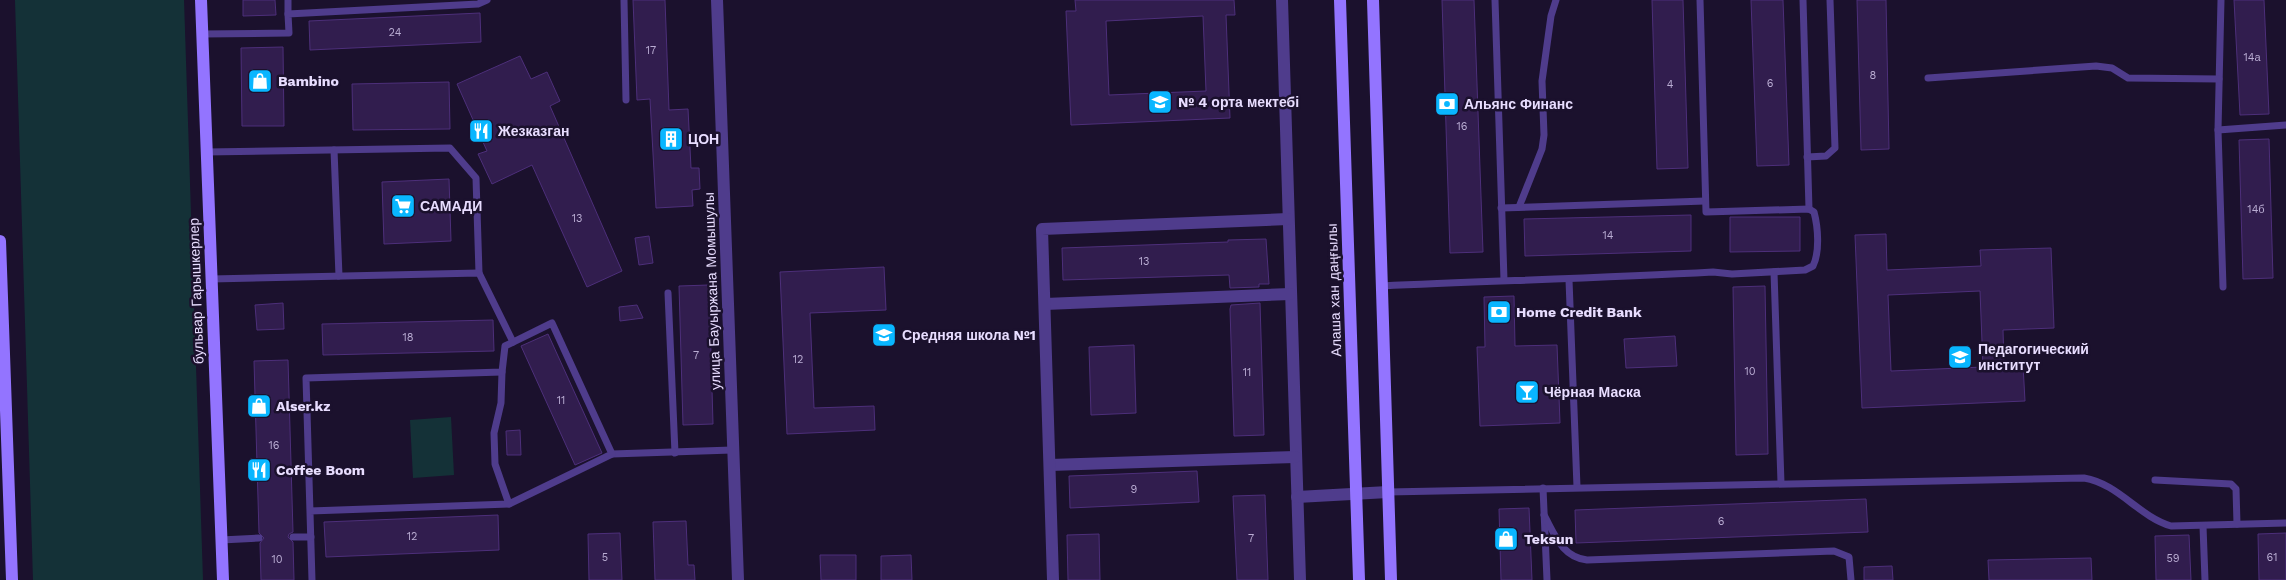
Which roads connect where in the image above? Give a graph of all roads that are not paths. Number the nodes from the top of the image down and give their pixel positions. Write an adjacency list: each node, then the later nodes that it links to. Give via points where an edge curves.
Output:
1 (201, 0): 16 (main road, бульвар Гарышкерлер)
2 (288, 0): 15 (lane)
3 (487, 0): 15 (lane, via 478,4)
4 (624, 0): 19 (lane)
5 (717, 0): 45 (street, улица Бауыржана Момышулы)
6 (1282, 0): 29 (street)
7 (1340, 0): 54 (main road, Алаша хан даңғылы)
8 (1373, 0): 37 (main road)
9 (1495, 0): 27 (lane)
10 (1556, 0): 26 (lane, via 1542,82 1542,149)
11 (1700, 0): 25 (lane)
12 (1804, 0): 24 (lane)
13 (1830, 0): 24 (lane, via 1835,148 1826,156)
14 (2221, 0): 18 (lane)
15 (288, 14): 16 (lane, via 289,33)
16 (202, 34): 23 (main road, бульвар Гарышкерлер)
17 (1928, 78): 18 (lane, via 2096,66 2112,68 2128,78)
18 (2219, 79): 21 (lane)
19 (626, 100)
20 (2286, 125): 21 (lane)
21 (2218, 130): 38 (lane)
22 (334, 150): 23 (lane); 32 (lane, via 450,148 476,178); 33 (lane)
23 (206, 152): 34 (main road, бульвар Гарышкерлер)
24 (1807, 157): 28 (lane)
25 (1705, 201): 26 (lane); 28 (lane, via 1706,212)
26 (1519, 207): 27 (lane)
27 (1501, 208): 35 (lane)
28 (1809, 209): 31 (lane, via 1815,218 1813,266 1804,270)
29 (1288, 219): 40 (street); 41 (street, via 1042,229)
30 (0, 241): 44 (main road)
31 (1774, 272): 36 (lane); 51 (lane)
32 (479, 273): 33 (lane); 42 (lane)
33 (339, 276): 34 (lane)
34 (211, 279): 66 (main road, бульвар Гарышкерлер)
35 (1504, 280): 36 (lane); 37 (lane)
36 (1569, 280): 52 (lane)
37 (1382, 286): 55 (main road)
38 (2223, 287)
39 (668, 293): 46 (lane)
40 (1290, 294): 41 (street); 48 (street)
41 (1045, 304): 49 (street)
42 (513, 342): 43 (lane, via 505,346); 47 (lane, via 552,323)
43 (502, 372): 57 (lane, via 501,403 494,433 495,464); 58 (lane, via 306,378)
44 (2, 374): 67 (main road)
45 (732, 450): 46 (lane); 71 (street, улица Бауыржана Момышулы)
46 (675, 453): 47 (lane)
47 (612, 454): 57 (lane)
48 (1295, 457): 49 (street); 56 (street)
49 (1050, 465): 72 (street)
50 (2154, 480): 61 (lane, via 2231,484 2236,489)
51 (1781, 483): 52 (lane); 62 (lane, via 2084,478 2118,491 2162,523)
52 (1576, 487): 53 (lane)
53 (1543, 488): 55 (lane); 59 (lane)
54 (1356, 492): 55 (street); 56 (street); 74 (main road, Алаша хан даңғылы)
55 (1388, 492): 75 (main road)
56 (1297, 497): 73 (street)
57 (509, 504): 58 (lane)
58 (310, 511): 64 (lane)
59 (1544, 515): 76 (lane); 77 (lane, via 1564,550 1576,559 1834,551 1849,556)
60 (2286, 523): 61 (lane)
61 (2237, 524): 62 (lane)
62 (2203, 526): 78 (lane)
63 (293, 537): 64 (lane)
64 (311, 537): 70 (lane)
65 (260, 538): 66 (lane)
66 (221, 540): 69 (main road, бульвар Гарышкерлер)
67 (5, 550): 68 (main road)
68 (12, 580)
69 (223, 580)
70 (312, 580)
71 (738, 580)
72 (1053, 580)
73 (1300, 580)
74 (1358, 580)
75 (1391, 580)
76 (1547, 580)
77 (1850, 580)
78 (2205, 580)

